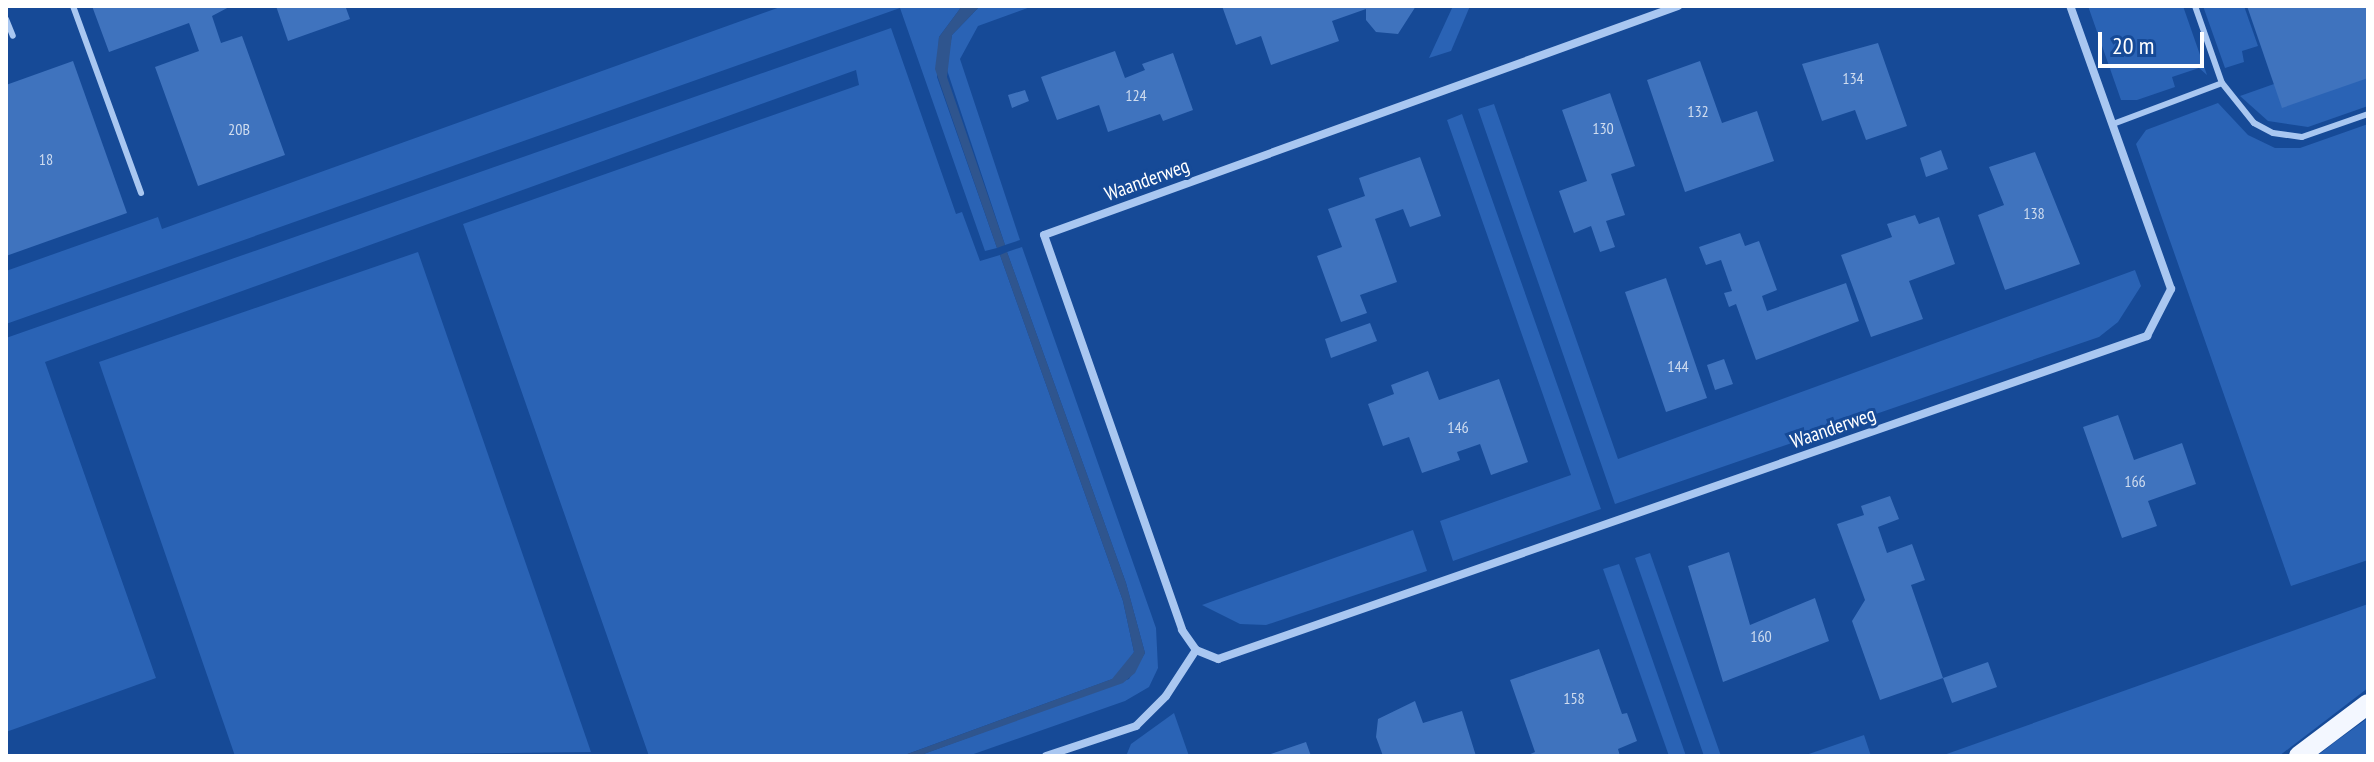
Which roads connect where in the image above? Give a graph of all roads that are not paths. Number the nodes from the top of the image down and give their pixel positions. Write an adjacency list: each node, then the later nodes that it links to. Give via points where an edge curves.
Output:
1 (73, 6): 10 (lane)
2 (1678, 6): 11 (street, Waanderweg, via 1044,235 1182,630)
3 (2070, 6): 9 (street, Waanderweg)
4 (2195, 6): 7 (lane)
5 (6, 19): 6 (lane)
6 (13, 36)
7 (2222, 83): 8 (lane, via 2254,123 2273,133 2302,137); 9 (lane)
8 (2368, 114)
9 (2113, 124): 11 (street, Waanderweg, via 2171,289 2147,336 1218,659)
10 (141, 193)
11 (1196, 650): 13 (street, via 1166,696 1136,726)
12 (2368, 704): 14 (main road)
13 (1046, 756)
14 (2299, 756)

